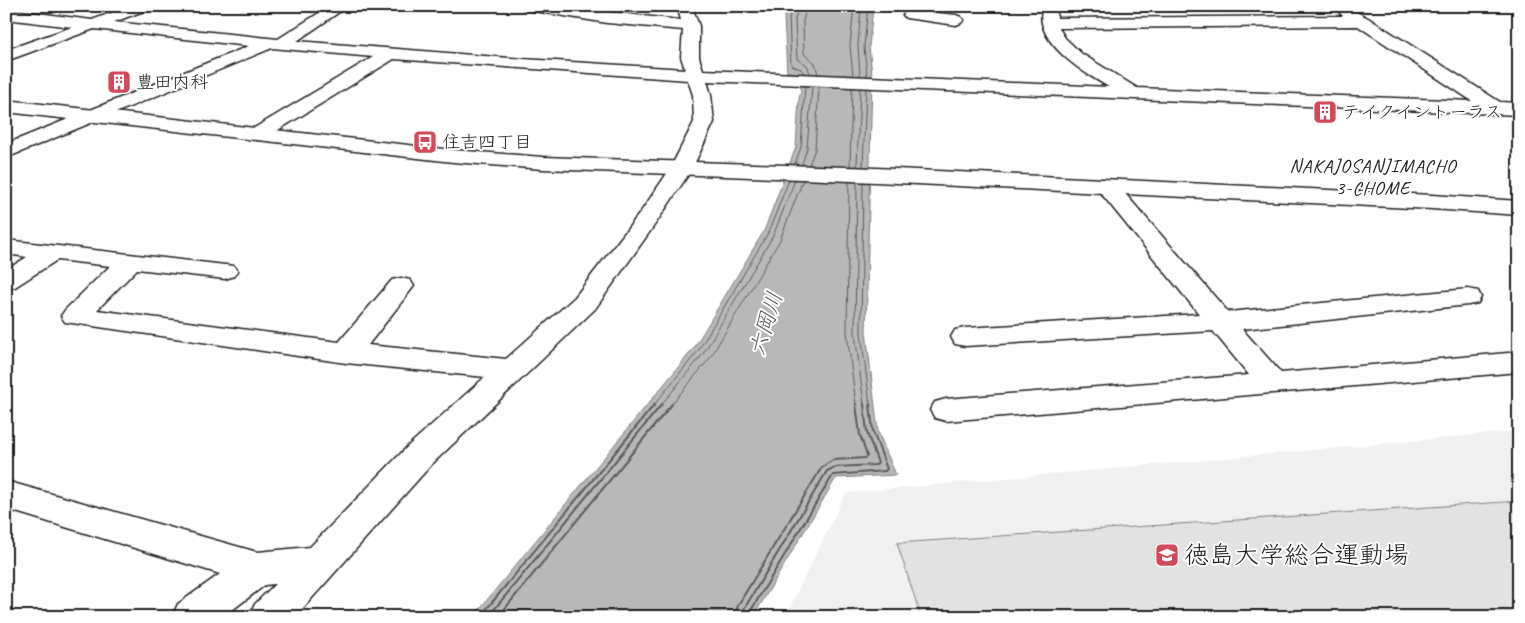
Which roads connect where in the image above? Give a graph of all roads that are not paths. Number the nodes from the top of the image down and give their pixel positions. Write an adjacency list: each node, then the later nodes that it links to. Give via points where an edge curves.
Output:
1 (54, 6): 11 (street)
2 (144, 6): 16 (street)
3 (341, 6): 17 (street)
4 (528, 6): 12 (street, via 607,18)
5 (1137, 6): 14 (street)
6 (1337, 6): 15 (street)
7 (943, 12): 10 (street); 13 (street)
8 (6, 14): 11 (street)
9 (1049, 14): 14 (street); 21 (street, via 1053,31 1062,45 1088,67)
10 (911, 15)
11 (27, 16): 16 (street)
12 (688, 16): 20 (street, via 690,57)
13 (956, 20)
14 (1150, 21): 15 (street)
15 (1362, 22): 23 (street)
16 (94, 25): 17 (street); 19 (street)
17 (275, 45): 18 (street); 25 (street)
18 (391, 54): 20 (street); 27 (street)
19 (6, 56)
20 (696, 76): 21 (street); 29 (street, via 702,95 704,122)
21 (1133, 92): 23 (street)
22 (6, 106): 25 (street)
23 (1495, 108): 24 (street); 26 (street)
24 (1519, 108)
25 (96, 116): 27 (street); 28 (street)
26 (1519, 124)
27 (258, 134): 29 (street, via 453,156)
28 (6, 152)
29 (681, 169): 30 (street); 43 (street, via 585,303)
30 (1107, 187): 31 (street); 39 (street)
31 (1519, 208)
32 (6, 247): 33 (street)
33 (53, 252): 34 (street); 36 (street)
34 (130, 261): 35 (street); 41 (street, via 75,316)
35 (225, 271)
36 (6, 282)
37 (401, 286): 41 (street)
38 (1468, 297): 39 (street)
39 (1220, 322): 40 (street); 44 (street)
40 (965, 337)
41 (346, 353): 43 (street)
42 (1519, 362): 44 (street)
43 (512, 370): 47 (street, via 420,455)
44 (1273, 384): 45 (street)
45 (946, 410)
46 (6, 495): 48 (street)
47 (320, 562): 48 (street); 50 (street)
48 (257, 569): 49 (street)
49 (192, 617)
50 (270, 617)

